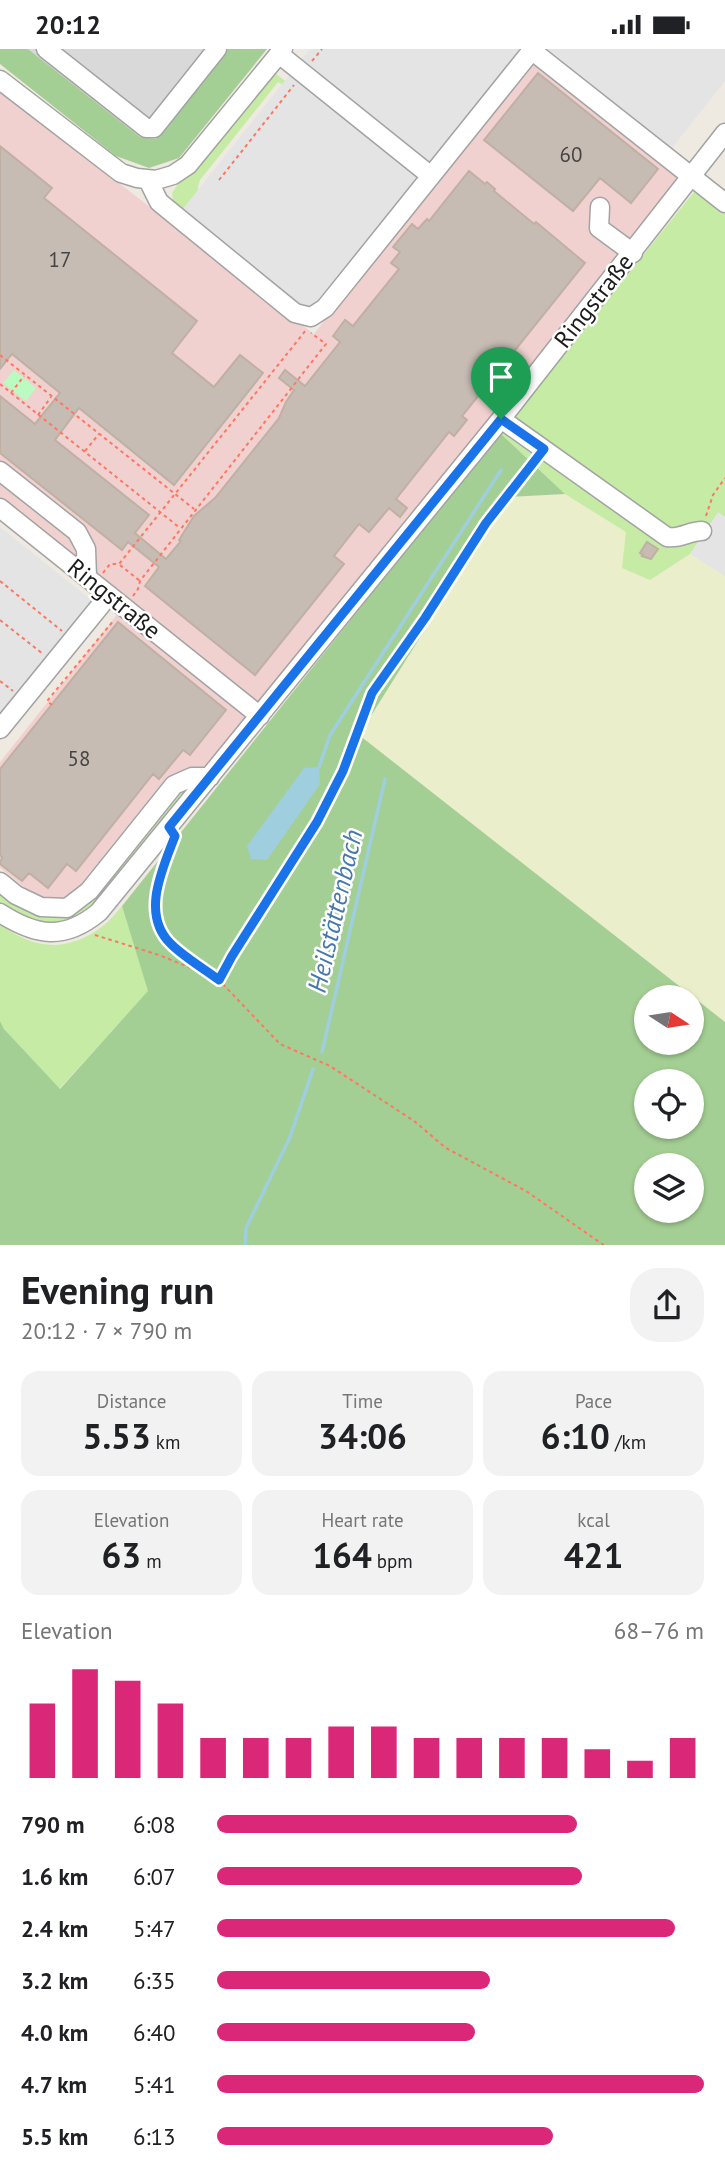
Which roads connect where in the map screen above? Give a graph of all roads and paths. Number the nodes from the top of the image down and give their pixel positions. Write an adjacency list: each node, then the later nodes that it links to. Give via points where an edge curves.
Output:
1 (46, 49): 2 (street, via 146,128 155,128)
2 (217, 49)
3 (322, 49): 6 (path)
4 (532, 49): 9 (street); 10 (street)
5 (281, 52): 6 (street); 11 (street, via 188,165 165,178)
6 (303, 73): 9 (street); 12 (path)
7 (0, 80): 11 (street, via 121,173)
8 (725, 133): 10 (street, Ringstraße)
9 (431, 176): 11 (street, via 325,309 312,317 295,313 159,202)
10 (692, 177): 13 (street); 15 (street, Ringstraße)
11 (148, 180)
12 (219, 180)
13 (725, 203)
14 (600, 207): 15 (street, via 599,228)
15 (633, 253): 22 (street, Ringstraße)
16 (0, 355): 17 (path)
17 (25, 375): 19 (path); 20 (path)
18 (0, 384): 19 (path)
19 (11, 393): 21 (path)
20 (52, 397): 21 (path); 23 (path)
21 (38, 415): 25 (path)
22 (501, 419): 24 (street); 40 (street, Ringstraße)
23 (99, 433): 25 (path); 28 (path)
24 (544, 449): 32 (street, via 667,537); 47 (path, via 486,523 372,693 343,771 317,822)
25 (84, 451): 30 (path)
26 (0, 471): 36 (street, via 76,532)
27 (725, 478): 32 (path, via 713,495)
28 (174, 493): 28 (path, via 195,510 326,344 307,329); 30 (path)
29 (0, 507): 36 (street, Ringstraße)
30 (160, 512): 31 (path); 33 (path)
31 (181, 529)
32 (702, 531)
33 (119, 564): 34 (path); 36 (path, via 110,564)
34 (140, 581)
35 (0, 582): 38 (path)
36 (97, 585): 38 (street); 40 (street, Ringstraße)
37 (0, 620): 39 (path)
38 (72, 639): 39 (street)
39 (53, 662): 41 (street)
40 (260, 716): 42 (street, Ringstraße)
41 (0, 729)
42 (210, 777): 43 (street, Ringstraße); 44 (street, via 192,777 174,785 89,891 67,908 41,907)
43 (169, 827): 46 (street, Ringstraße); 47 (path, via 175,836 156,889 157,919 169,942)
44 (0, 882)
45 (0, 913): 46 (street, Ringstraße, via 34,931 53,933)
46 (84, 924): 47 (path, via 91,934)
47 (219, 980): 48 (path, via 279,1044 330,1066 414,1121 446,1148 526,1191)
48 (606, 1245)

